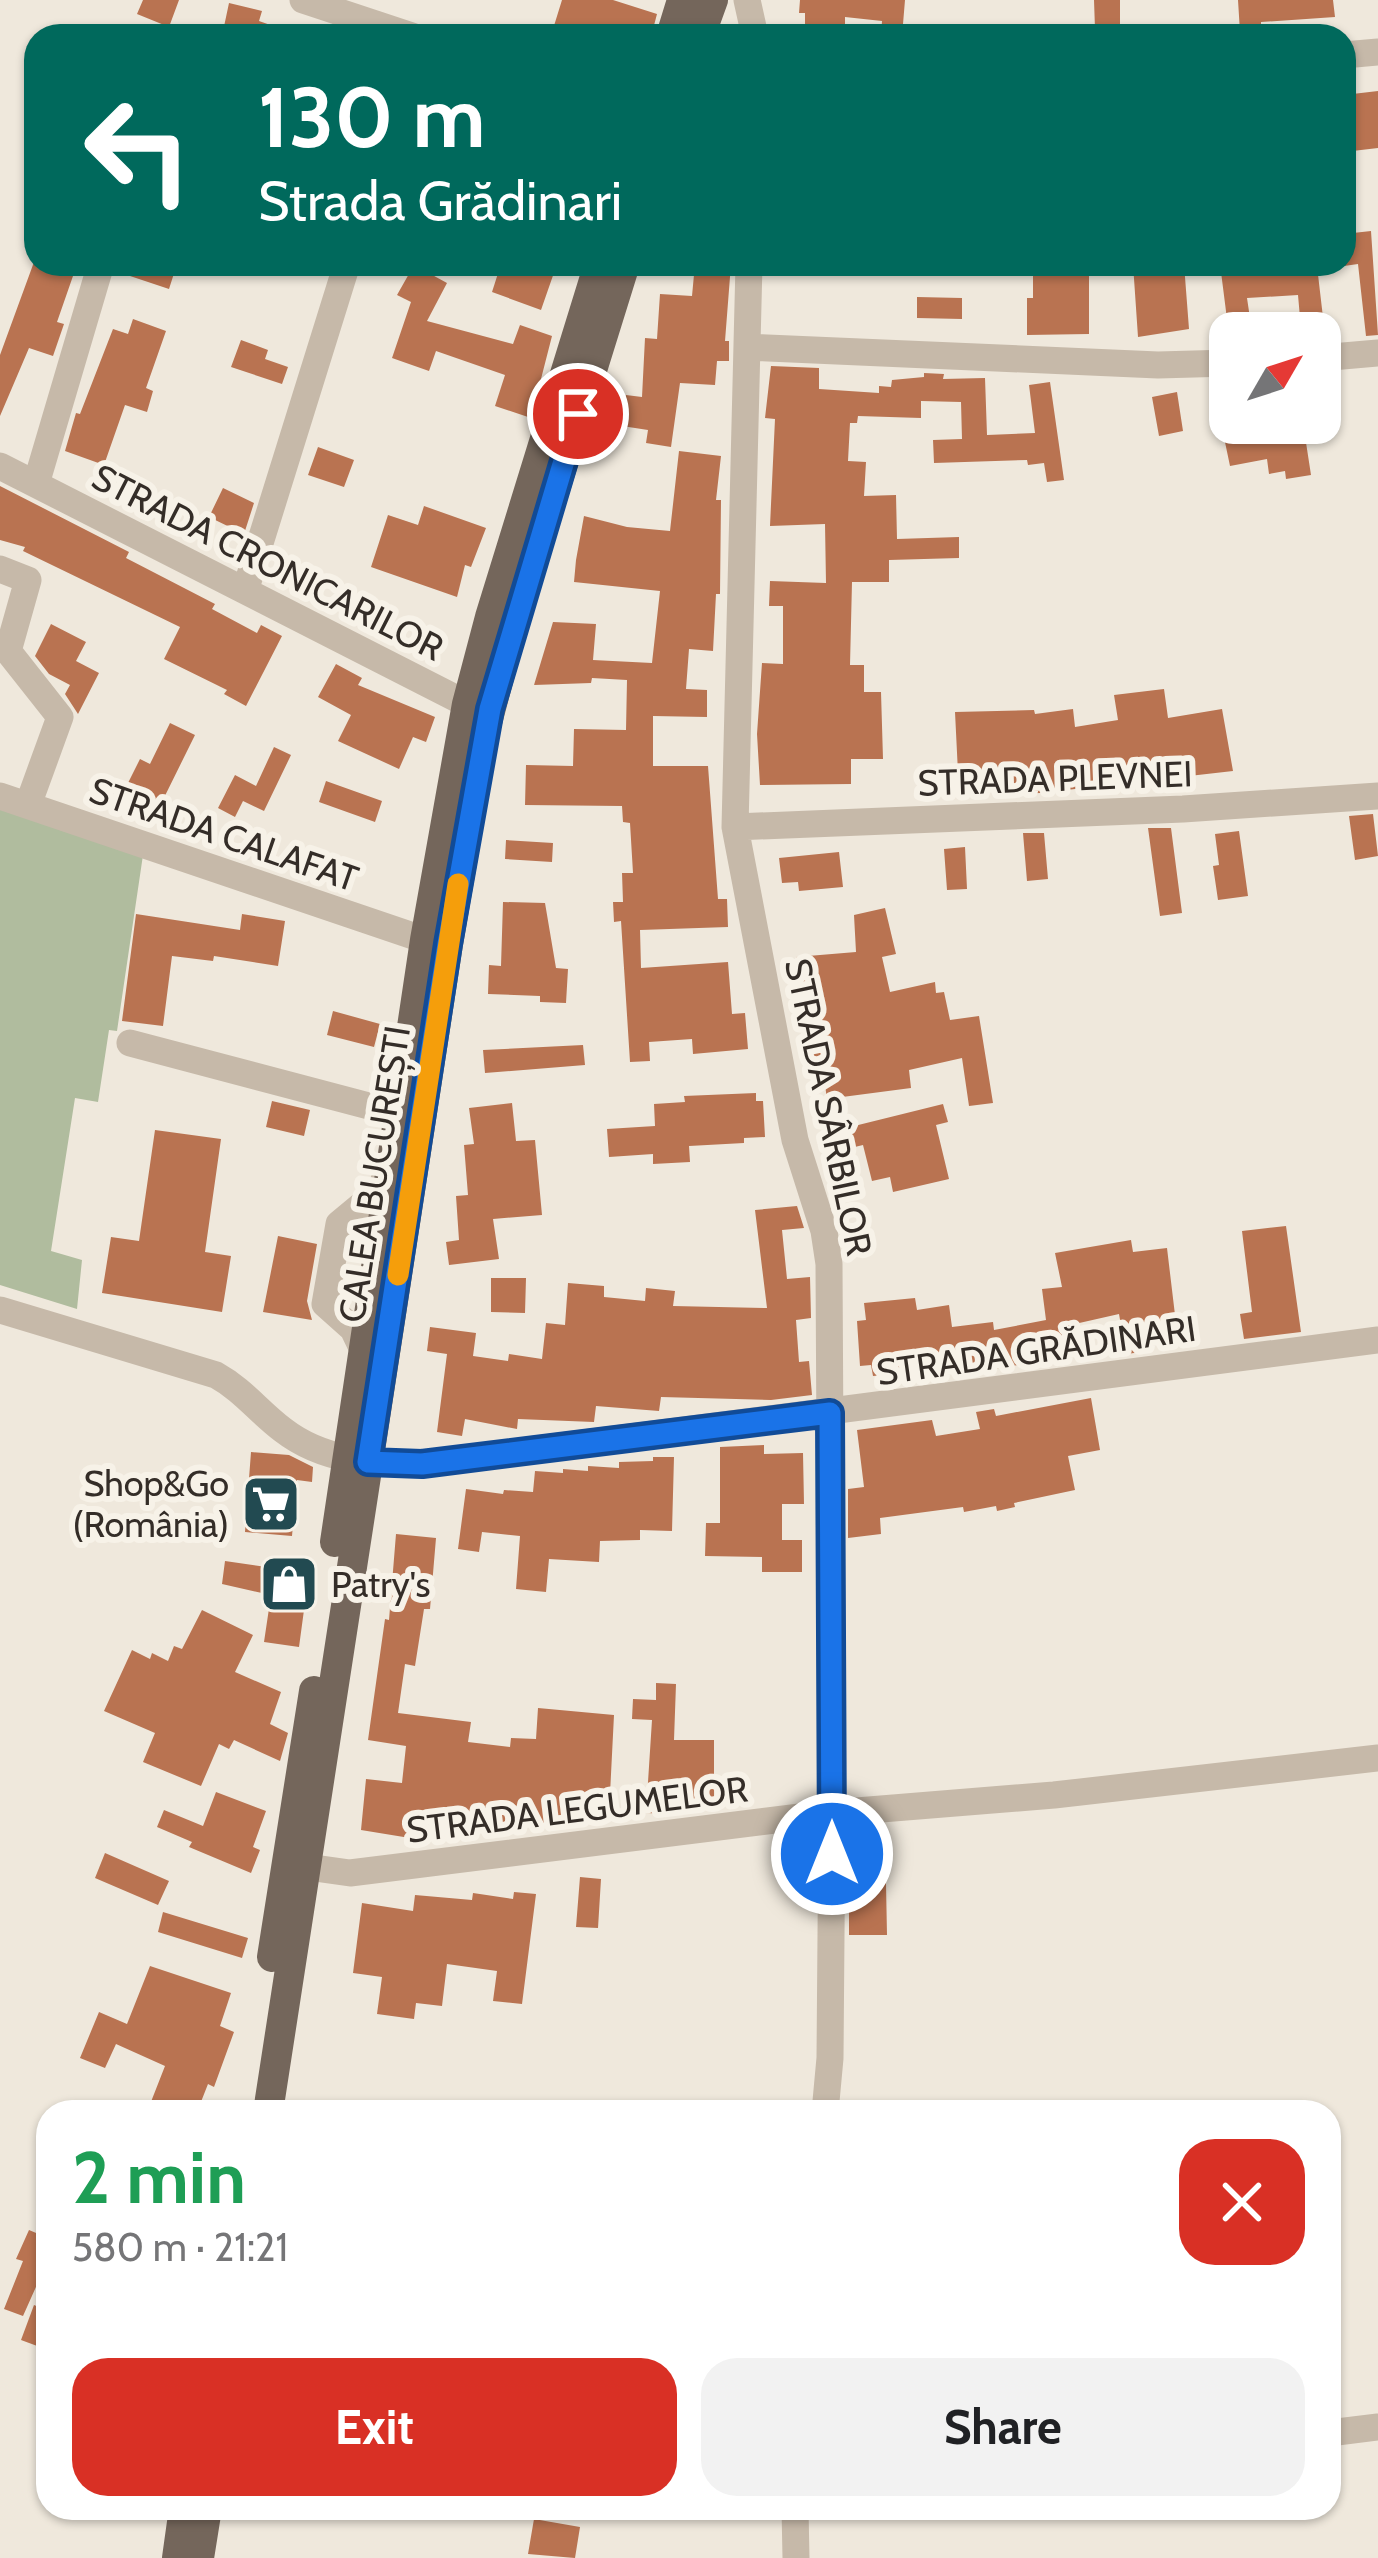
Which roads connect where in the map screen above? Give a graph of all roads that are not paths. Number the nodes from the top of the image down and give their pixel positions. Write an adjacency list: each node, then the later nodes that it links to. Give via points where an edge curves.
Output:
1 (303, 0): 2 (street)
2 (376, 24)
3 (97, 276): 13 (street, STRADA CRONICARILOR)
4 (343, 276): 15 (street)
5 (595, 276): 17 (main road, CALEA BUCUREȘTI, via 490,616)
6 (622, 276): 17 (main road, CALEA BUCUREȘTI)
7 (749, 276): 8 (street, STRADA SÂRBILOR)
8 (747, 347): 11 (street); 21 (street, STRADA SÂRBILOR)
9 (1378, 353): 10 (street)
10 (1341, 356)
11 (1209, 364)
12 (0, 466): 13 (street, STRADA CRONICARILOR)
13 (37, 484): 15 (street, STRADA CRONICARILOR)
14 (0, 569): 16 (street, via 28,580)
15 (246, 589): 17 (street, STRADA CRONICARILOR)
16 (4, 650): 20 (street, via 60,717)
17 (478, 706): 22 (main road, CALEA BUCUREȘTI)
18 (0, 796): 20 (street, STRADA CALAFAT)
19 (1378, 796): 21 (street, STRADA PLEVNEI)
20 (28, 805): 22 (street, STRADA CALAFAT)
21 (735, 827): 29 (street, STRADA SÂRBILOR, via 795,1140 827,1248)
22 (436, 942): 24 (main road, CALEA BUCUREȘTI); 30 (main road, CALEA BUCUREȘTI)
23 (130, 1042): 24 (street)
24 (399, 1114): 25 (main road, CALEA BUCUREȘTI)
25 (391, 1164): 28 (main road, CALEA BUCUREȘTI); 28 (street, via 380,1190 339,1224 325,1304 353,1329)
26 (0, 1310): 30 (street, via 216,1376 281,1429)
27 (1378, 1340): 29 (street, STRADA GRĂDINARI)
28 (365, 1354): 30 (main road, CALEA BUCUREȘTI)
29 (830, 1413): 30 (street, STRADA GRĂDINARI, via 422,1464); 32 (street, STRADA SÂRBILOR)
30 (357, 1460): 33 (main road, CALEA BUCUREȘTI)
31 (1378, 1758): 32 (street, STRADA LEGUMELOR)
32 (832, 1813): 33 (street, STRADA LEGUMELOR, via 350,1873); 36 (street, STRADA SÂRBILOR)
33 (297, 1866): 34 (main road, CALEA BUCUREȘTI); 35 (main road, CALEA BUCUREȘTI)
34 (250, 2100)
35 (269, 2100)
36 (826, 2100)
37 (1378, 2428): 38 (street)
38 (1341, 2432)
39 (182, 2520): 42 (main road)
40 (205, 2520): 43 (main road)
41 (795, 2520): 44 (street)
42 (177, 2558)
43 (199, 2558)
44 (796, 2558)

